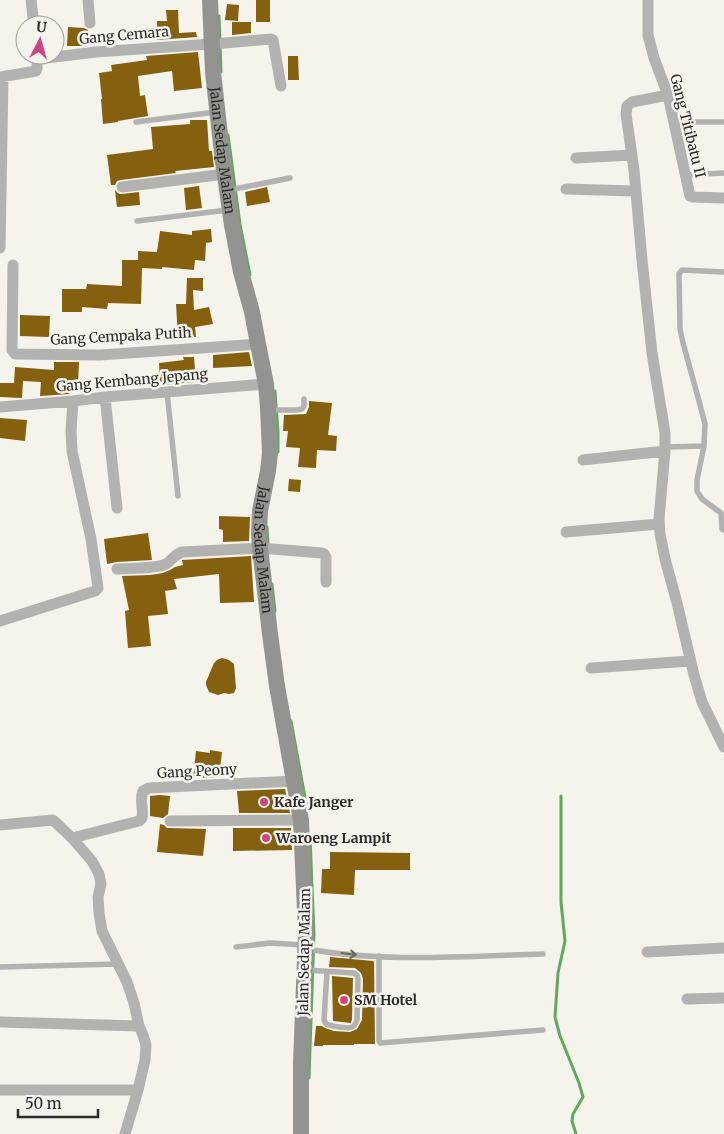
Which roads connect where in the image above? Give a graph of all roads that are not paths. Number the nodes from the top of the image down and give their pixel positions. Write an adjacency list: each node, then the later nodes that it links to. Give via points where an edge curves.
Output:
1 (31, 0): 5 (street)
2 (88, 0): 6 (street)
3 (210, 0): 7 (street, Jalan Sedap Malam)
4 (648, 0): 12 (street, Gang Titibatu II, via 648,35)
5 (33, 15)
6 (90, 23)
7 (218, 44): 8 (street, Gang Cemara); 11 (street, Gang Cemara, via 271,38 274,40); 13 (street, Jalan Sedap Malam, via 213,72)
8 (65, 55)
9 (37, 65): 10 (street, via 36,71)
10 (1, 77): 29 (street)
11 (281, 86)
12 (668, 95): 15 (street, Gang Titibatu II); 17 (street, via 632,102 627,106 626,121)
13 (217, 111): 14 (lane); 22 (street, Jalan Sedap Malam)
14 (136, 122)
15 (674, 122): 16 (lane); 20 (street, Gang Titibatu II)
16 (724, 122)
17 (632, 155): 18 (street); 25 (street)
18 (576, 158)
19 (724, 173): 20 (lane)
20 (686, 175): 26 (street, Gang Titibatu II, via 693,198)
21 (290, 178): 22 (lane)
22 (232, 185): 23 (street); 27 (street, Jalan Sedap Malam)
23 (122, 187)
24 (566, 189): 25 (street)
25 (635, 191): 41 (street)
26 (724, 198)
27 (230, 210): 28 (lane); 32 (street, Jalan Sedap Malam)
28 (137, 221)
29 (0, 248)
30 (14, 265): 32 (street, Gang Cempaka Putih, via 12,350 15,354 100,355)
31 (724, 272): 40 (lane, via 682,270 679,274 682,336 705,424)
32 (258, 344): 33 (street, Jalan Sedap Malam)
33 (266, 384): 34 (street, Gang Kembang Jepang); 39 (street, Jalan Sedap Malam)
34 (167, 392): 35 (street, Gang Kembang Jepang); 43 (lane)
35 (105, 397): 37 (street, Gang Kembang Jepang); 44 (street)
36 (304, 399): 39 (lane, via 302,409)
37 (73, 401): 38 (street, Gang Kembang Jepang); 51 (street, via 72,451 98,588)
38 (0, 407)
39 (275, 410): 48 (street, Jalan Sedap Malam, via 260,511 259,534)
40 (704, 446): 41 (lane); 46 (lane, via 697,491 702,499 721,513)
41 (665, 449): 42 (street); 45 (street)
42 (583, 460)
43 (178, 496)
44 (117, 508)
45 (659, 524): 47 (street); 52 (street)
46 (724, 530)
47 (566, 532)
48 (267, 548): 49 (street, via 182,552 159,566); 50 (street, via 324,554); 55 (street, Jalan Sedap Malam, via 273,658)
49 (117, 569)
50 (326, 582)
51 (0, 621)
52 (690, 661): 53 (street); 54 (street, via 702,702)
53 (591, 668)
54 (724, 747)
55 (294, 781): 56 (street, Jalan Sedap Malam); 59 (street, Gang Peony, via 148,788 141,796 143,814 139,820)
56 (301, 820): 57 (street); 61 (street, Jalan Sedap Malam)
57 (170, 822)
58 (0, 825): 59 (street, via 54,820)
59 (72, 838): 66 (street, via 99,874 102,931)
60 (236, 947): 61 (lane, via 270,943)
61 (311, 948): 65 (lane, one-way to 65); 68 (street, Jalan Sedap Malam)
62 (724, 948): 63 (street)
63 (647, 952)
64 (543, 954): 65 (lane)
65 (379, 956): 74 (lane, via 380,1043)
66 (119, 964): 67 (lane); 73 (street)
67 (0, 967)
68 (311, 971): 69 (lane); 78 (street, Jalan Sedap Malam, via 301,1063)
69 (326, 972): 69 (lane, via 357,975 357,1020 352,1027 331,1026 324,1020)
70 (724, 998): 71 (street)
71 (687, 999)
72 (0, 1022): 73 (street)
73 (139, 1026): 76 (street, via 146,1046)
74 (543, 1030)
75 (0, 1090): 76 (street)
76 (138, 1090): 77 (street)
77 (125, 1134)
78 (301, 1134)

